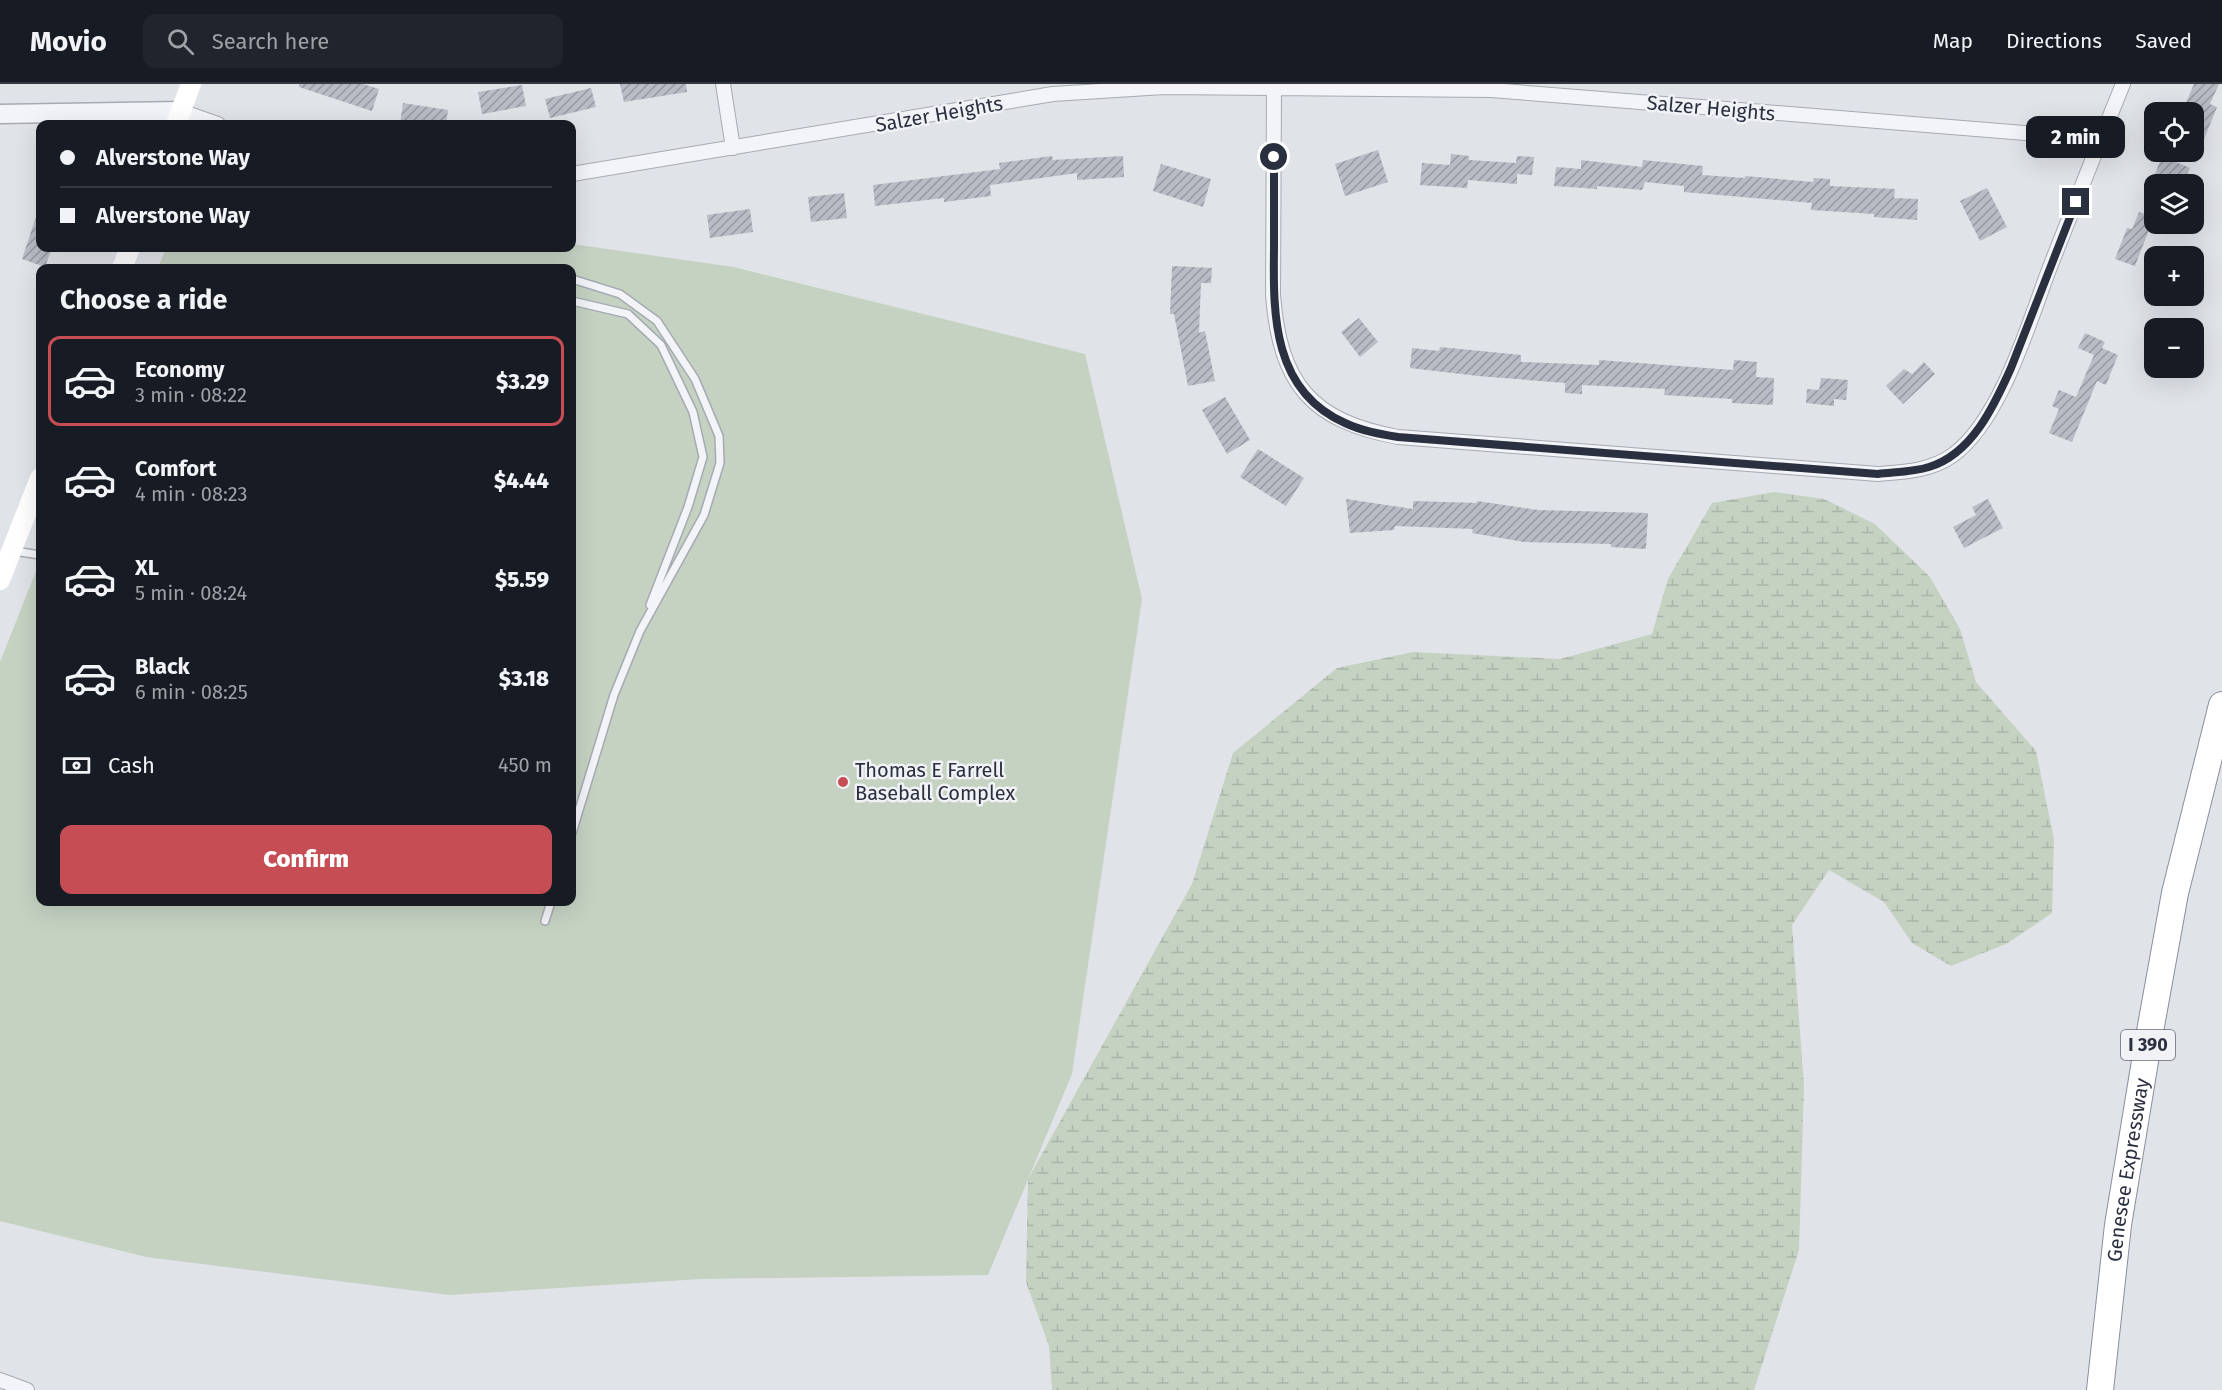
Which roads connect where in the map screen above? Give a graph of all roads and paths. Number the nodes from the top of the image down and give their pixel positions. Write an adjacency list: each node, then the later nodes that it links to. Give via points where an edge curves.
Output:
1 (191, 84): 6 (main road)
2 (723, 84): 8 (street)
3 (2123, 84): 7 (street)
4 (1274, 88): 7 (street, Salzer Heights, via 1491,90); 7 (street, via 1275,322 1280,346 1293,374 1311,400 1328,414 1363,429 1398,437 1878,474 1931,467 1952,456 1988,414 2011,368); 8 (street, Salzer Heights, via 1164,87 1053,94)
5 (0, 114): 6 (street)
6 (178, 118)
7 (2100, 140)
8 (733, 148): 9 (street, Salzer Heights)
9 (576, 173)
10 (576, 280): 16 (lane, via 620,294 657,321 695,379 718,436 720,463 704,515)
11 (576, 302): 16 (lane, via 628,314 661,345 693,412 703,457)
12 (36, 488): 13 (main road)
13 (12, 551): 14 (lane); 15 (main road)
14 (36, 554)
15 (0, 580)
16 (640, 631): 18 (lane, via 614,695)
17 (2222, 705): 23 (highway, Genesee Expressway / I 390, via 2175,893 2151,1026 2118,1225)
18 (576, 820)
19 (550, 906): 20 (lane)
20 (545, 921)
21 (0, 1380): 22 (street)
22 (27, 1390)
23 (2100, 1390)

